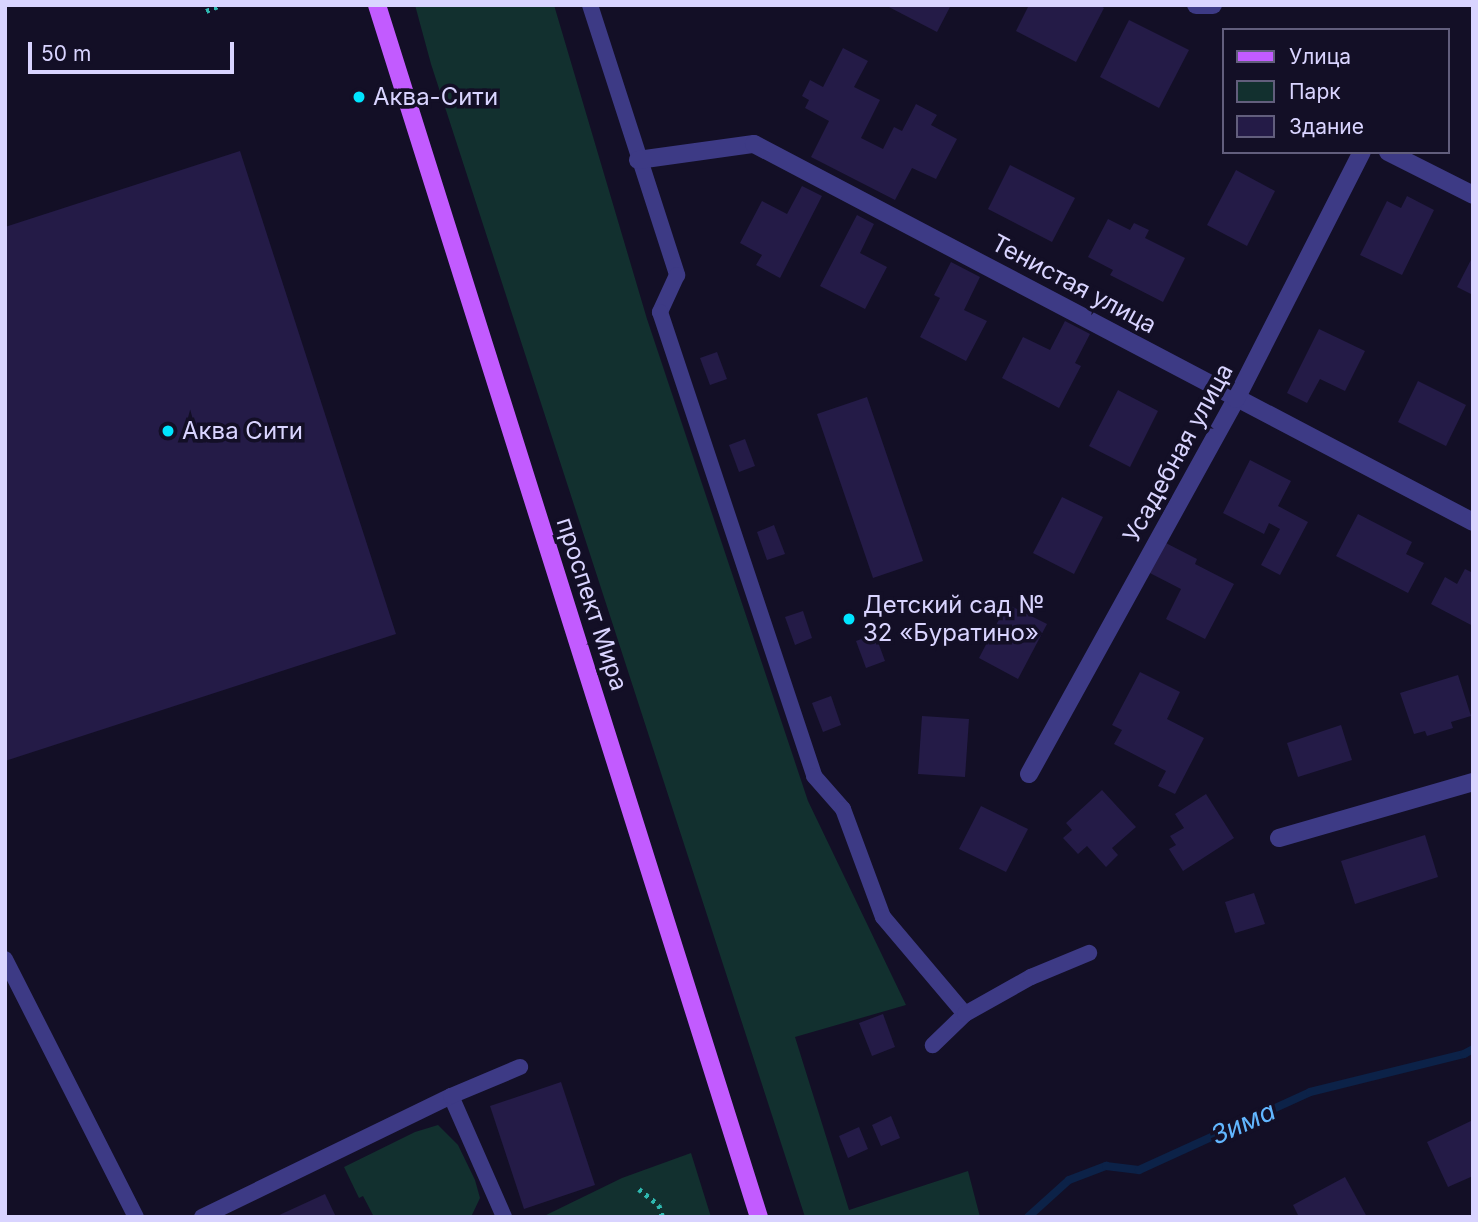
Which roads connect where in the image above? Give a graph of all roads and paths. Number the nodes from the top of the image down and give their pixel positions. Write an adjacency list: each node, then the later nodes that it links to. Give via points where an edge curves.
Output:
1 (221, 5): 6 (path)
2 (377, 5): 27 (main road, проспект Мира)
3 (590, 5): 9 (lane)
4 (1196, 5): 5 (street)
5 (1213, 5)
6 (206, 11)
7 (1362, 154): 11 (street, Усадебная улица)
8 (1392, 154): 10 (street)
9 (638, 160): 11 (street, Тенистая улица, via 754,144); 18 (lane, via 677,275 660,313 814,776 843,809 883,916)
10 (1473, 195)
11 (1236, 399): 12 (street, Тенистая улица); 13 (street, Усадебная улица)
12 (1473, 522)
13 (1029, 774)
14 (1473, 782): 15 (street)
15 (1279, 838)
16 (1088, 953): 18 (lane, via 1031,977)
17 (5, 959): 23 (lane)
18 (965, 1014): 19 (lane)
19 (933, 1045)
20 (520, 1068): 21 (lane)
21 (451, 1096): 24 (lane); 25 (lane)
22 (639, 1189): 26 (path, via 659,1205)
23 (136, 1217)
24 (202, 1217)
25 (504, 1217)
26 (663, 1217)
27 (759, 1217)

